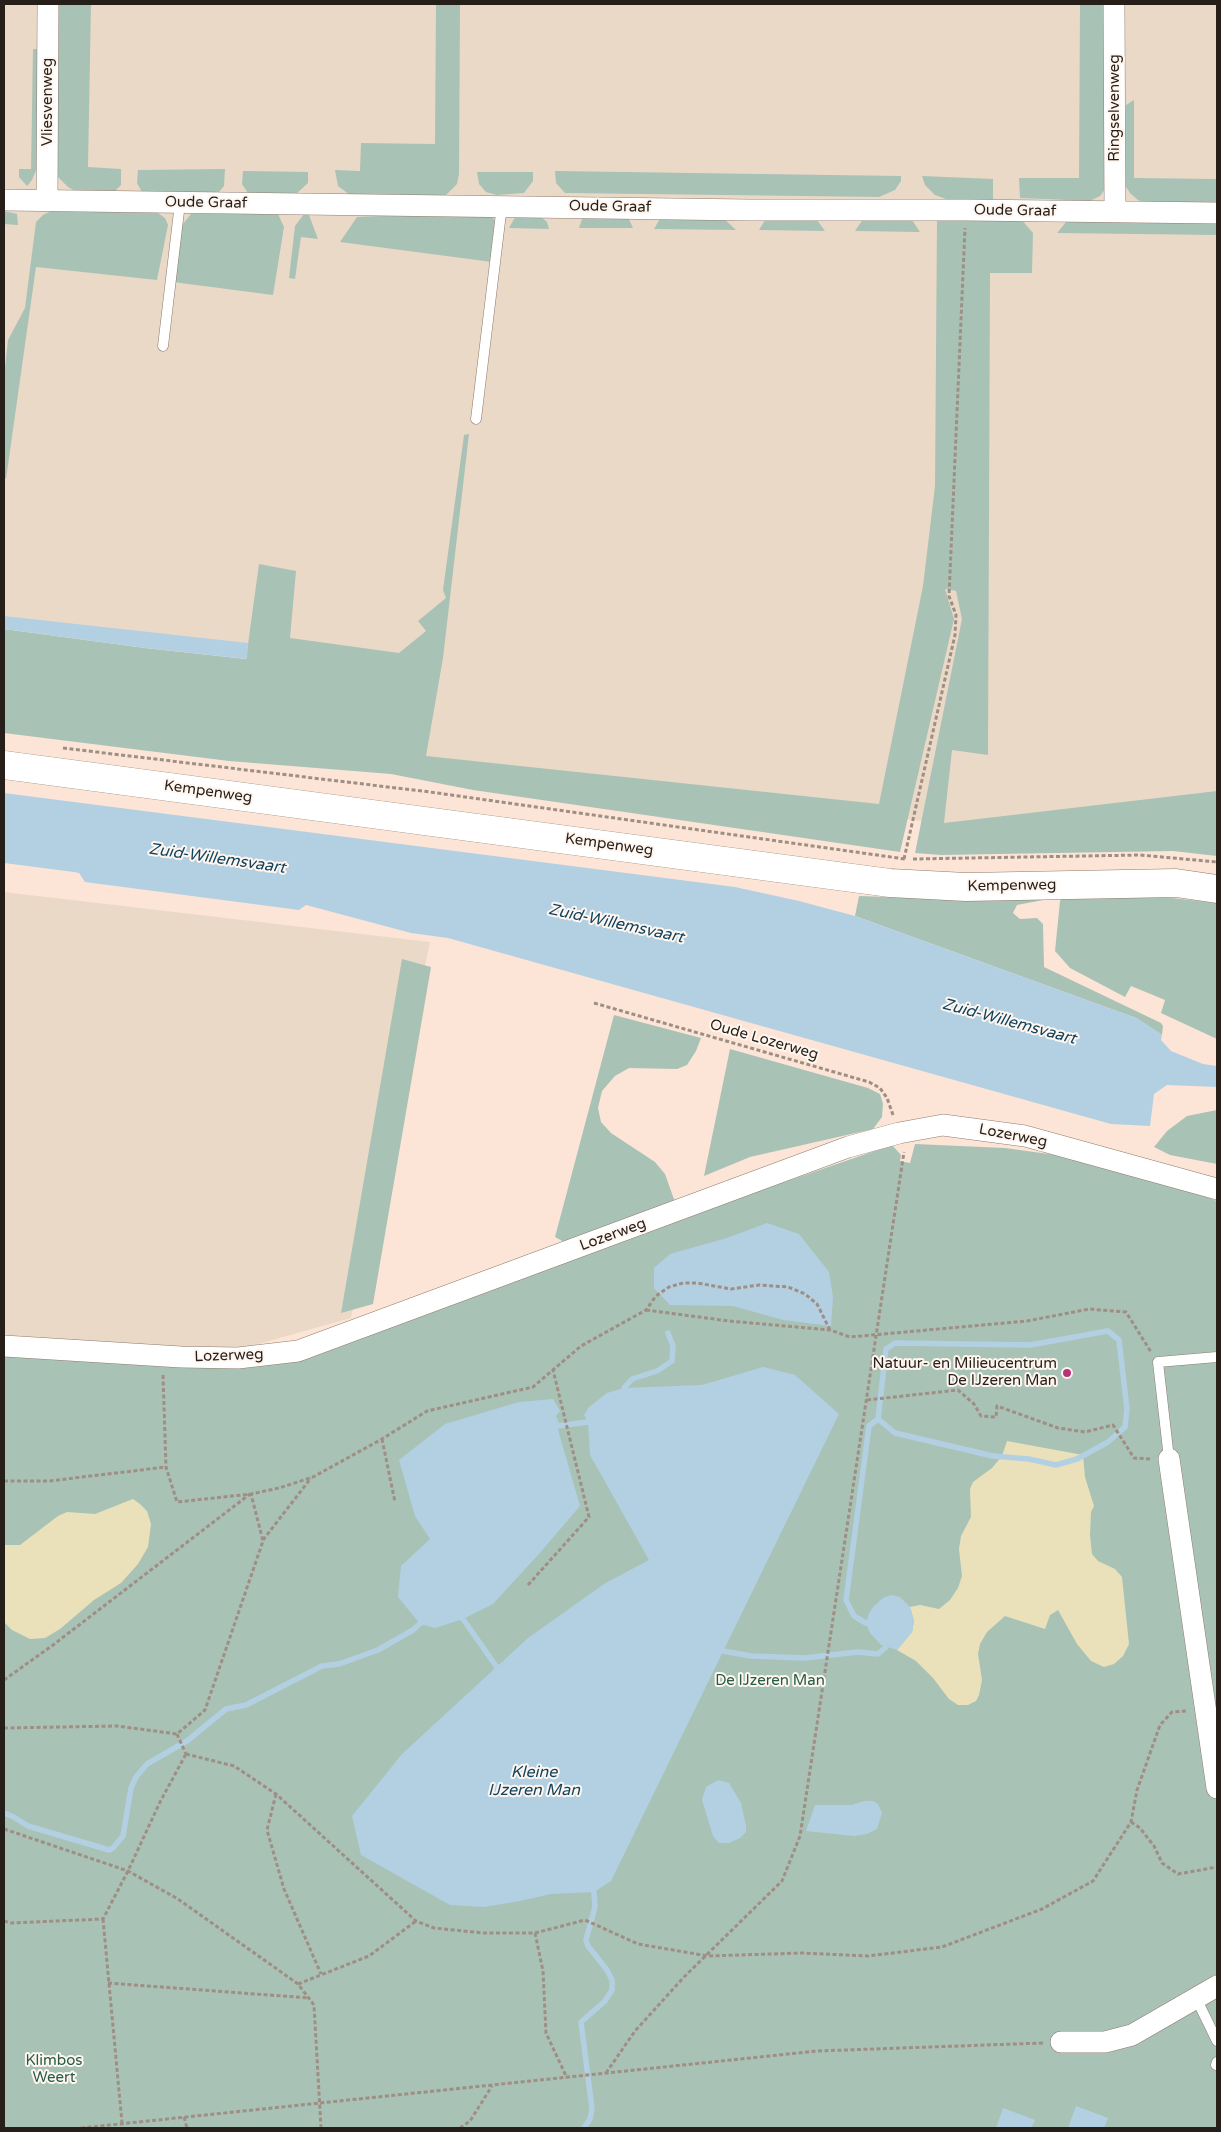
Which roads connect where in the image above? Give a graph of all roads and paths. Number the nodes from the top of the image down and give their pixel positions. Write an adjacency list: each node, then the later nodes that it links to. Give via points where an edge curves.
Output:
1 (48, 4): 4 (street, Vliesvenweg)
2 (1114, 4): 8 (street, Ringselvenweg)
3 (4, 200): 4 (street, Oude Graaf)
4 (48, 200): 5 (street, Oude Graaf)
5 (180, 203): 6 (street, Oude Graaf); 10 (lane)
6 (502, 206): 7 (street, Oude Graaf); 11 (lane)
7 (966, 210): 8 (street, Oude Graaf); 14 (path, via 949,596 956,615 955,635)
8 (1115, 212): 9 (street, Oude Graaf)
9 (1217, 213)
10 (163, 346)
11 (476, 419)
12 (63, 748): 14 (path, Kempenweg, via 430,792)
13 (4, 765): 16 (main road, Kempenweg, via 890,883 966,887 1176,883)
14 (904, 859): 15 (path, Kempenweg, via 1140,855)
15 (1217, 862)
16 (1217, 889)
17 (594, 1003): 18 (path, Oude Lozerweg, via 869,1082 880,1088 887,1098)
18 (899, 1133): 19 (street, Lozerweg, via 943,1125 1025,1136); 22 (path, Oude Lozerweg, via 905,1148); 24 (street, Lozerweg, via 848,1147 298,1351 238,1358)
19 (1217, 1189)
20 (646, 1310): 21 (path); 21 (path, via 660,1293 683,1283 732,1289 788,1287 805,1294 817,1304); 27 (path, via 581,1346)
21 (830, 1330): 22 (path, via 850,1337)
22 (878, 1334): 26 (path, via 1027,1321 1089,1309 1126,1312); 28 (path, Oude Lozerweg)
23 (4, 1346): 24 (street, Lozerweg)
24 (162, 1355): 31 (path)
25 (1217, 1357): 26 (lane)
26 (1158, 1362): 30 (lane)
27 (553, 1370): 29 (path, via 533,1387 427,1411); 37 (path, via 589,1517)
28 (867, 1400): 30 (path, via 958,1390 974,1404 981,1416 996,1417 997,1406 1058,1428 1086,1432 1113,1425 1134,1458); 53 (path, Oude Lozerweg, via 800,1836 782,1881)
29 (382, 1439): 32 (path); 35 (path)
30 (1169, 1459): 39 (street)
31 (166, 1467): 33 (path, via 49,1481); 34 (path, via 178,1502)
32 (313, 1477): 34 (path); 36 (path)
33 (4, 1481)
34 (250, 1494): 36 (path); 38 (path)
35 (395, 1502)
36 (263, 1541): 41 (path, via 205,1710)
37 (528, 1585)
38 (4, 1680)
39 (1211, 1720): 43 (street); 45 (path, via 1172,1712 1160,1725 1137,1790)
40 (4, 1728): 41 (path, via 117,1726)
41 (177, 1734): 42 (path)
42 (186, 1754): 44 (path, via 234,1766); 48 (path)
43 (1217, 1788)
44 (276, 1794): 51 (path); 54 (path, via 267,1830 284,1889)
45 (1131, 1822): 47 (path, via 1154,1846 1162,1863 1178,1874); 53 (path, via 1093,1881 1042,1909 942,1948 868,1956 802,1953)
46 (4, 1829): 48 (path)
47 (1217, 1867)
48 (128, 1871): 49 (path); 56 (path, via 178,1899)
49 (103, 1919): 50 (path); 55 (path)
50 (4, 1921)
51 (416, 1921): 52 (path, via 434,1928); 54 (path, via 369,1956)
52 (535, 1933): 53 (path, via 586,1920 638,1944); 63 (path, via 543,1971 546,2034)
53 (708, 1956): 62 (path, Oude Lozerweg, via 684,1977 635,2031)
54 (321, 1974): 56 (path)
55 (108, 1982): 58 (path); 67 (path)
56 (298, 1984): 58 (path)
57 (1217, 1986): 59 (street)
58 (310, 1998): 65 (path, via 314,2006)
59 (1196, 1998): 60 (lane); 61 (street, via 1132,2035 1105,2042)
60 (1217, 2041)
61 (1062, 2042): 62 (path, via 817,2051)
62 (606, 2073): 63 (path)
63 (567, 2078): 64 (path)
64 (492, 2086): 65 (path); 71 (path, via 470,2121)
65 (319, 2104): 66 (path); 70 (path)
66 (184, 2117): 67 (path); 69 (path)
67 (122, 2123): 68 (path)
68 (81, 2128)
69 (187, 2128)
70 (322, 2128)
71 (460, 2128)

